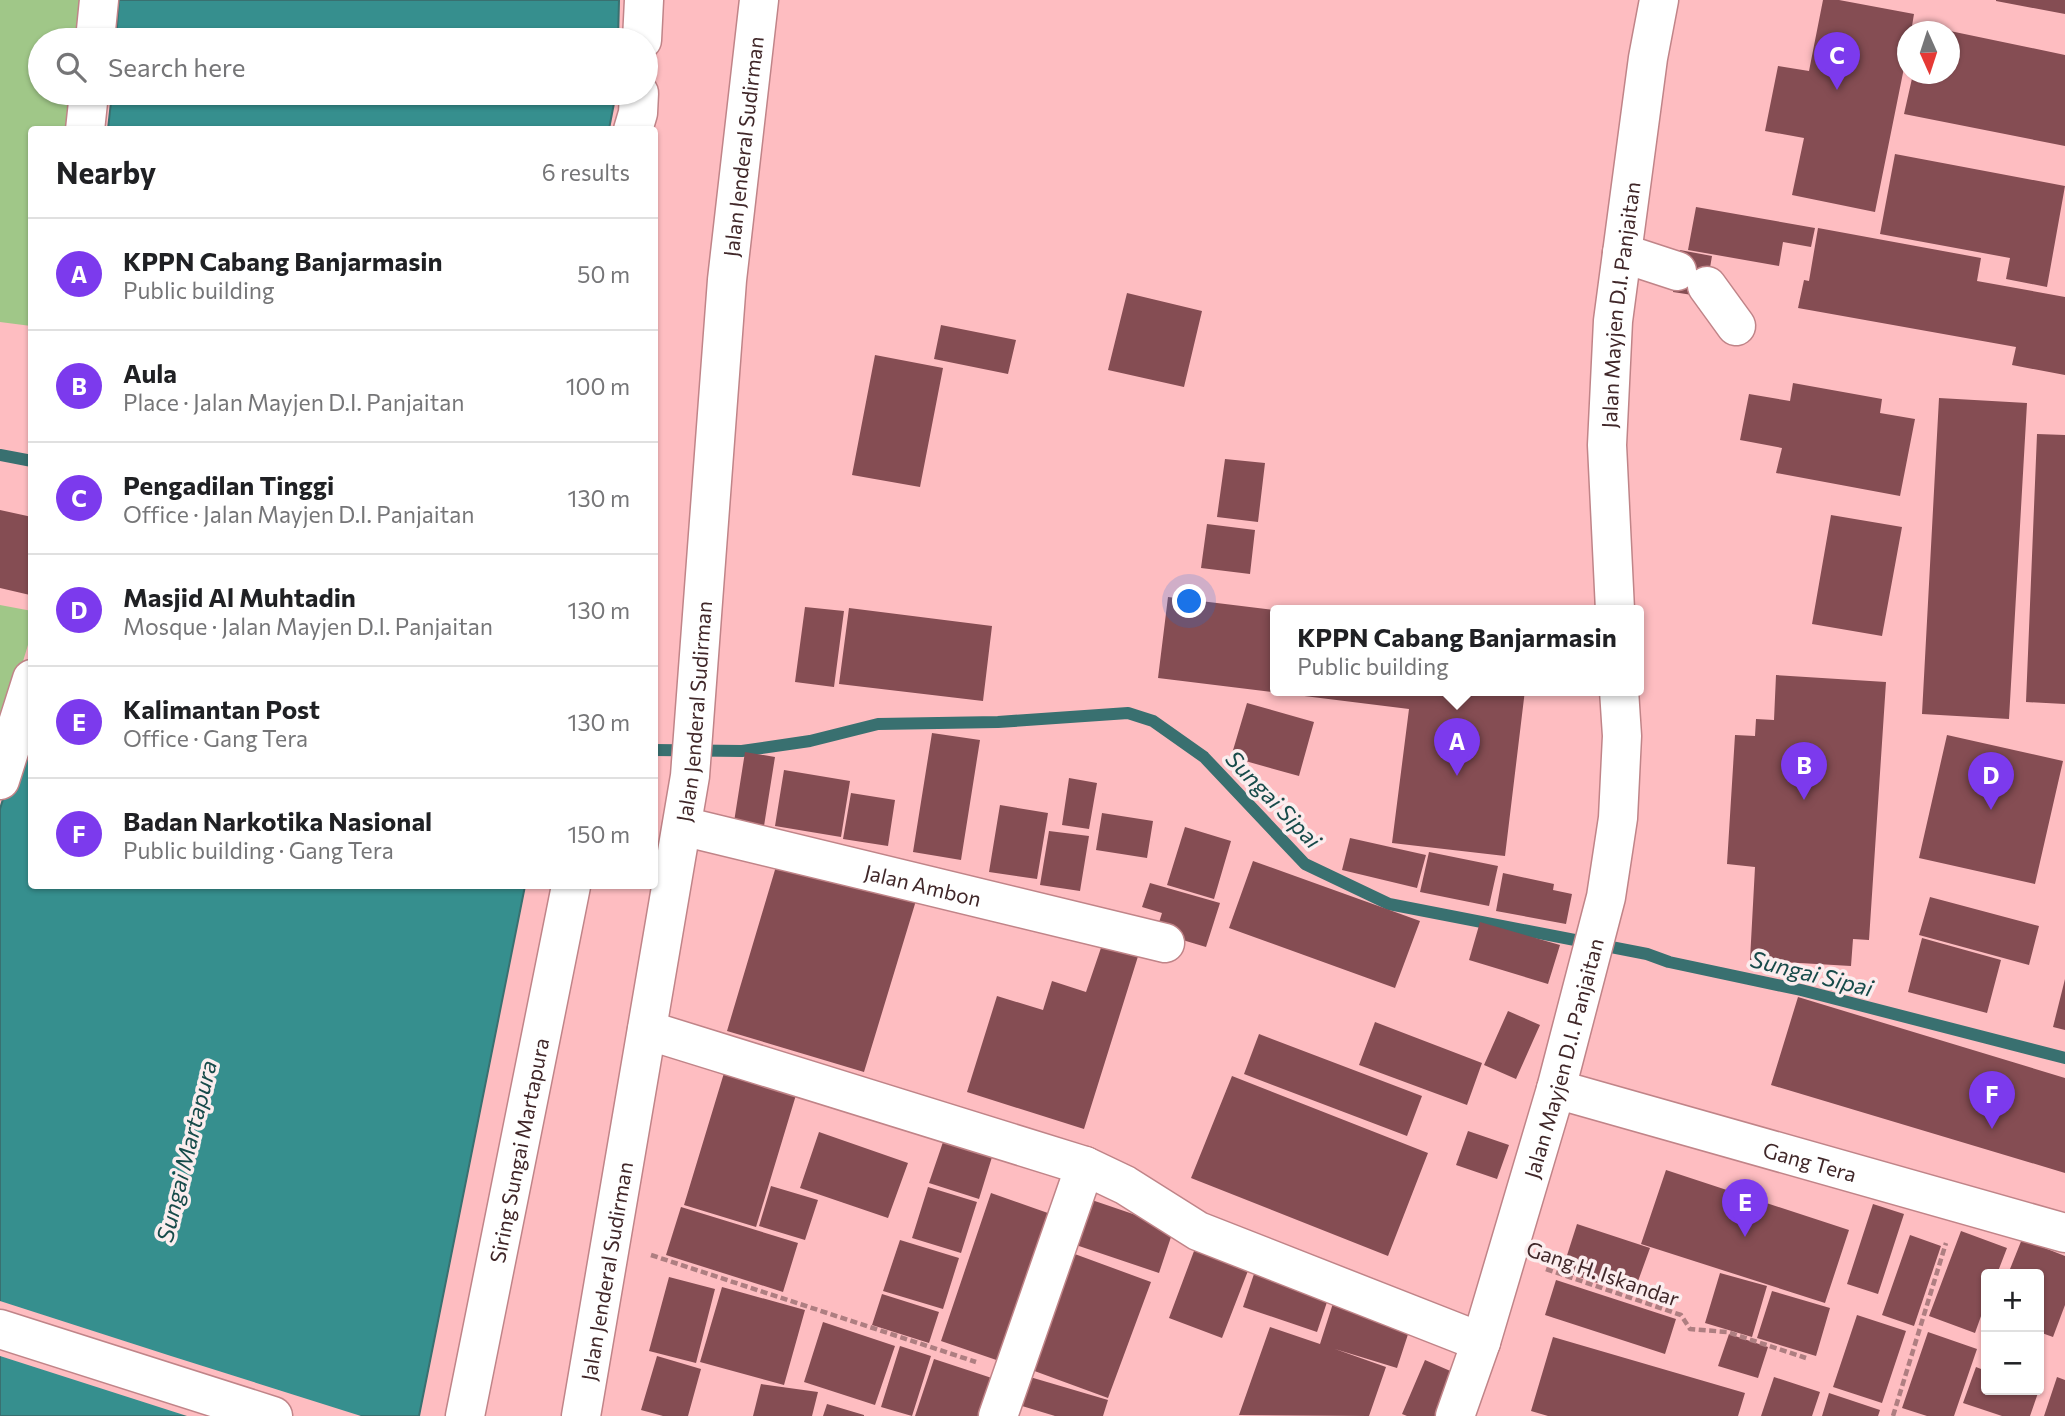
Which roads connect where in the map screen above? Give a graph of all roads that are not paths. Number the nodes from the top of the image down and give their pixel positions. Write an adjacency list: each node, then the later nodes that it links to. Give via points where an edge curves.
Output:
1 (99, 0): 5 (main road)
2 (644, 0): 6 (main road)
3 (760, 0): 17 (main road, Jalan Jenderal Sudirman, via 727,280 691,776)
4 (1659, 0): 11 (main road, Jalan Mayjen D.I. Panjaitan)
5 (96, 28)
6 (643, 28)
7 (88, 105): 9 (main road)
8 (638, 105): 10 (main road)
9 (85, 126)
10 (634, 126)
11 (1622, 253): 12 (main road, via 1692,278); 13 (main road, Jalan Mayjen D.I. Panjaitan, via 1613,321 1607,444)
12 (1737, 326)
13 (1615, 605)
14 (28, 692): 16 (main road)
15 (1619, 696): 21 (main road, Jalan Mayjen D.I. Panjaitan, via 1618,818 1606,897)
16 (0, 780)
17 (682, 825): 19 (main road, Jalan Ambon); 20 (main road, Jalan Jenderal Sudirman)
18 (570, 889): 27 (main road, Siring Sungai Martapura)
19 (1165, 943)
20 (647, 1030): 22 (main road); 28 (main road, Jalan Jenderal Sudirman)
21 (1556, 1089): 23 (main road, Gang Tera); 25 (main road, Jalan Mayjen D.I. Panjaitan)
22 (1085, 1166): 25 (main road, via 1198,1231); 29 (main road)
23 (2065, 1233)
24 (0, 1329): 26 (main road)
25 (1481, 1342): 30 (main road, Jalan Mayjen D.I. Panjaitan)
26 (273, 1416)
27 (465, 1416)
28 (581, 1416)
29 (998, 1416)
30 (1455, 1416)

